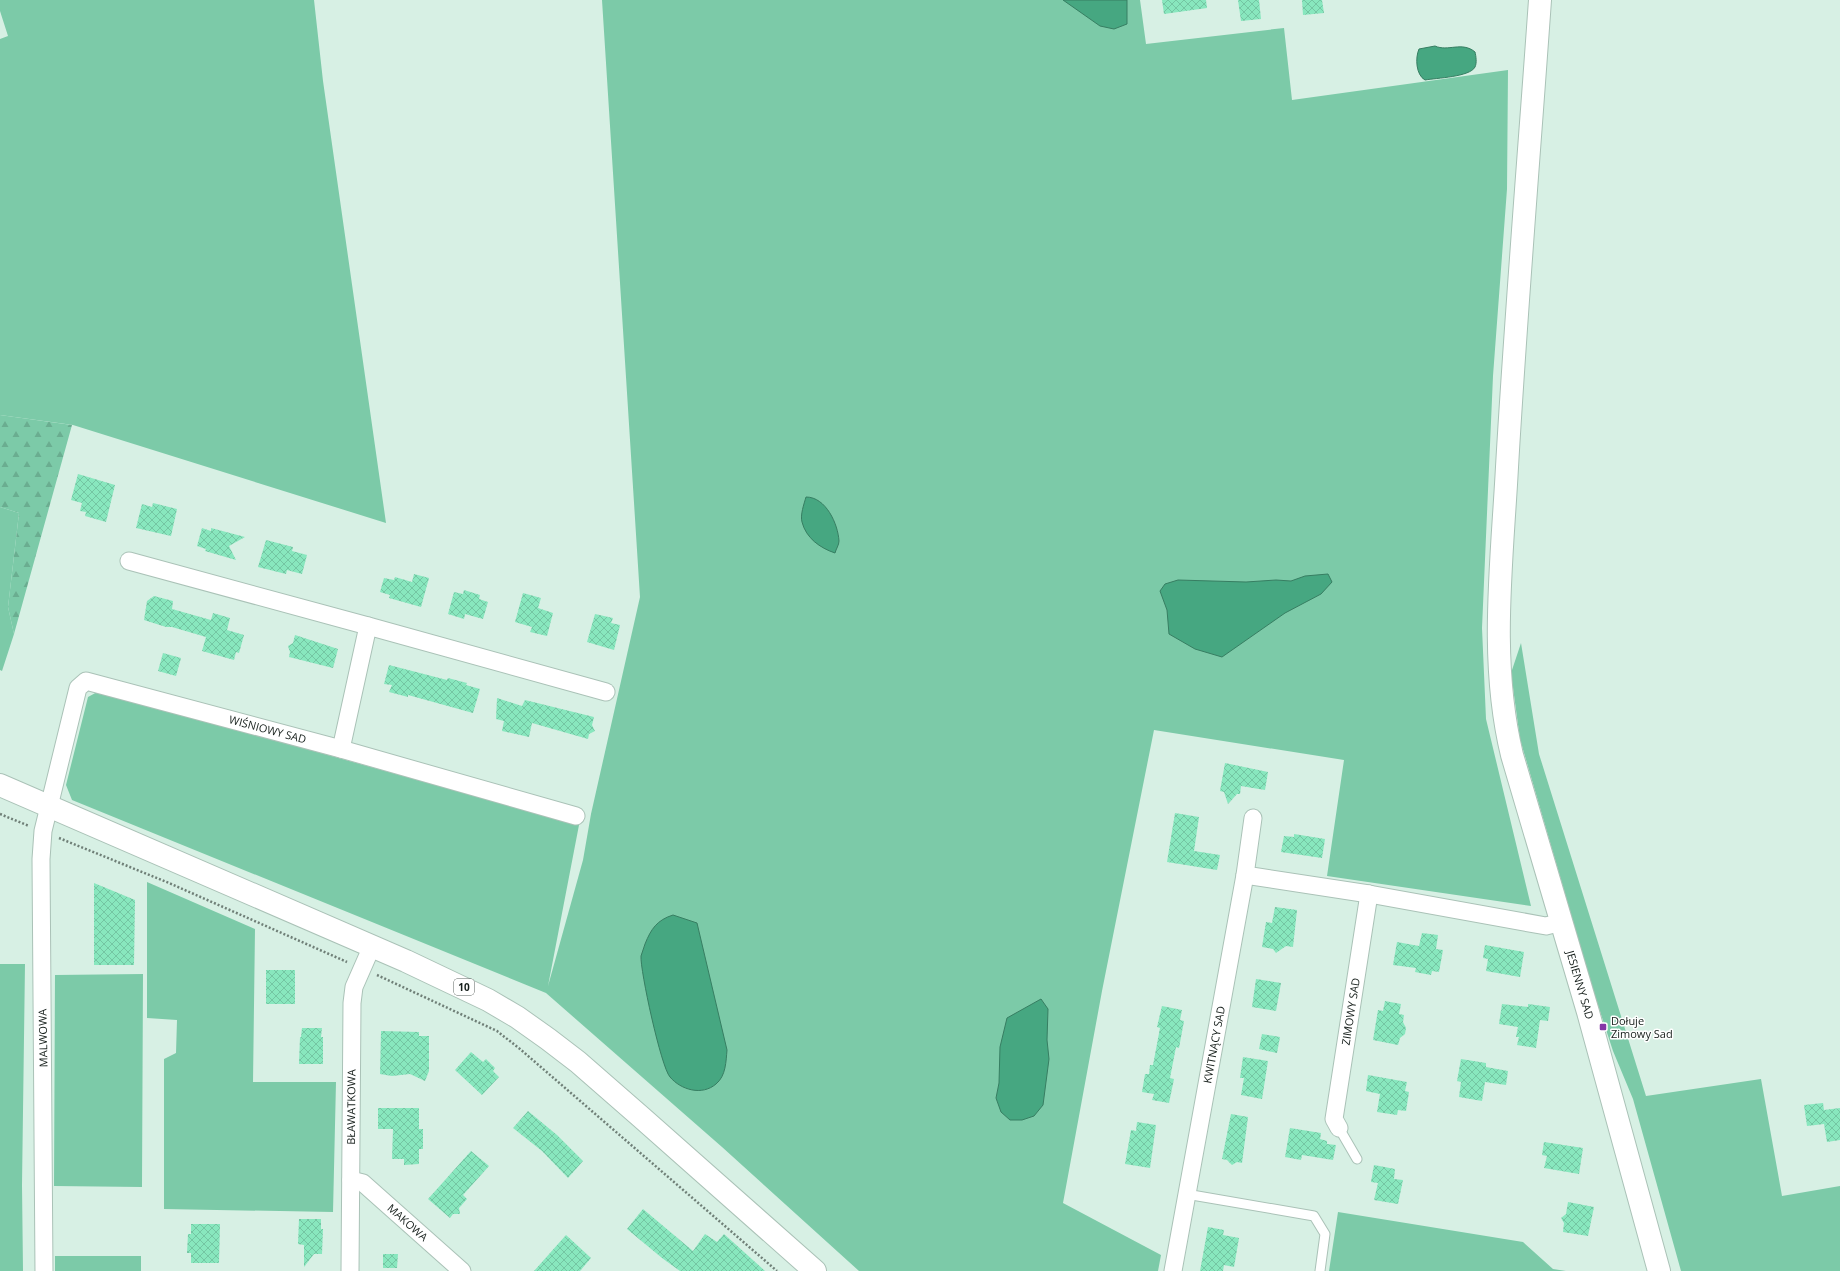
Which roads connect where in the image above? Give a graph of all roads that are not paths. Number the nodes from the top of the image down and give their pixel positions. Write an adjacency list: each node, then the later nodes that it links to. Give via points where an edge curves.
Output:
1 (1540, 0): 12 (street, JESIENNY SAD, via 1514,355 1499,665 1508,736)
2 (129, 561): 3 (street)
3 (368, 626): 4 (street); 5 (street)
4 (606, 692)
5 (341, 749): 7 (street, WIŚNIOWY SAD, via 86,682 78,688); 8 (street, WIŚNIOWY SAD)
6 (0, 786): 7 (street, 10)
7 (50, 805): 13 (street, 10); 18 (street, MALWOWA, via 43,831 41,867)
8 (576, 816)
9 (1253, 818): 10 (street, KWITNĄCY SAD)
10 (1244, 875): 11 (street); 17 (street, KWITNĄCY SAD)
11 (1369, 894): 12 (street, via 1546,926); 14 (street, ZIMOWY SAD, via 1334,1119)
12 (1562, 922): 24 (street, JESIENNY SAD)
13 (372, 946): 16 (street, BŁAWATKOWA, via 354,987 352,1003); 21 (street, 10, via 488,1000 548,1039)
14 (1339, 1128): 15 (lane)
15 (1357, 1159)
16 (351, 1180): 19 (street, BŁAWATKOWA); 20 (street, MAKOWA, via 363,1183)
17 (1186, 1194): 22 (street, KWITNĄCY SAD); 23 (lane, via 1314,1216 1325,1234)
18 (44, 1271)
19 (350, 1271)
20 (462, 1271)
21 (815, 1271)
22 (1172, 1271)
23 (1320, 1271)
24 (1659, 1271)

